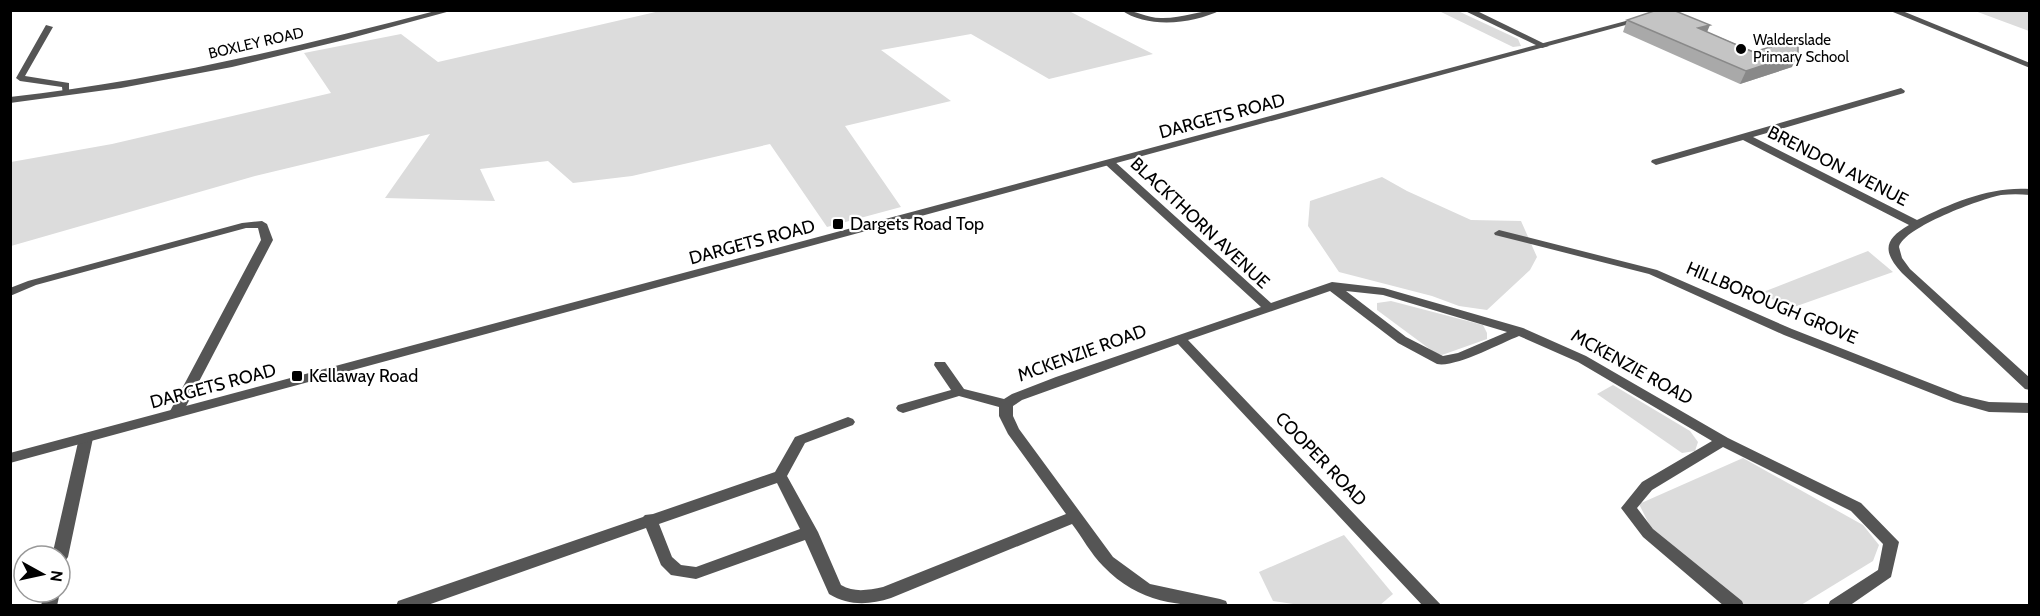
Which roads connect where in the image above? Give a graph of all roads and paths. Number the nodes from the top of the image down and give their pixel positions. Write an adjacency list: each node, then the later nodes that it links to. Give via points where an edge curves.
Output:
1 (450, 10): 6 (street, BOXLEY ROAD)
2 (1125, 10): 3 (street, via 1144,21 1159,23)
3 (1218, 10)
4 (1467, 10): 9 (street)
5 (1892, 10): 10 (street)
6 (433, 12): 12 (street, BOXLEY ROAD, via 182,73)
7 (1654, 16): 9 (street, DARGETS ROAD)
8 (49, 27): 12 (street, via 20,78 66,85)
9 (1545, 46): 16 (street, DARGETS ROAD)
10 (2030, 66)
11 (1901, 91): 14 (street, BRENDON AVENUE)
12 (66, 93): 13 (street, BOXLEY ROAD)
13 (10, 100)
14 (1746, 137): 15 (street, BRENDON AVENUE); 18 (street, BRENDON AVENUE)
15 (1656, 162)
16 (1110, 163): 22 (street, BLACKTHORN AVENUE); 31 (street, DARGETS ROAD)
17 (2030, 192): 18 (street, via 1999,193)
18 (1916, 224): 26 (street, via 1897,236 1893,245 1895,257)
19 (1499, 233): 30 (street, HILLBOROUGH GROVE, via 1653,272 1788,332 1959,399 1989,407)
20 (1332, 286): 22 (street, MCKENZIE ROAD); 23 (street, MCKENZIE ROAD, via 1384,292); 23 (street, via 1402,340 1442,360 1462,356)
21 (10, 293): 31 (street, via 140,252 262,224 267,240)
22 (1268, 307): 24 (street, MCKENZIE ROAD)
23 (1520, 331): 34 (street, MCKENZIE ROAD, via 1582,359)
24 (1180, 339): 28 (street, MCKENZIE ROAD, via 1060,380); 41 (street, COOPER ROAD)
25 (940, 365): 27 (street)
26 (2030, 386)
27 (959, 392): 28 (street); 29 (street)
28 (1006, 404): 37 (street, MCKENZIE ROAD, via 1006,416 1013,431)
29 (903, 408)
30 (2030, 408)
31 (176, 413): 33 (street, DARGETS ROAD)
32 (848, 422): 36 (street, via 800,440)
33 (86, 438): 35 (street, DARGETS ROAD); 40 (street)
34 (1723, 441): 44 (street, via 1647,486 1628,508 1648,533); 45 (street, MCKENZIE ROAD, via 1856,507 1891,542 1884,573)
35 (10, 458)
36 (780, 476): 38 (street); 39 (street)
37 (1076, 516): 39 (street, via 885,593 861,598 846,597 835,590); 43 (street, MCKENZIE ROAD, via 1108,561 1146,590)
38 (650, 519): 39 (street, via 666,561 677,571 696,573); 42 (street)
39 (810, 532)
40 (63, 544)
41 (1426, 604)
42 (404, 606)
43 (1220, 606)
44 (1736, 606)
45 (1836, 606)

